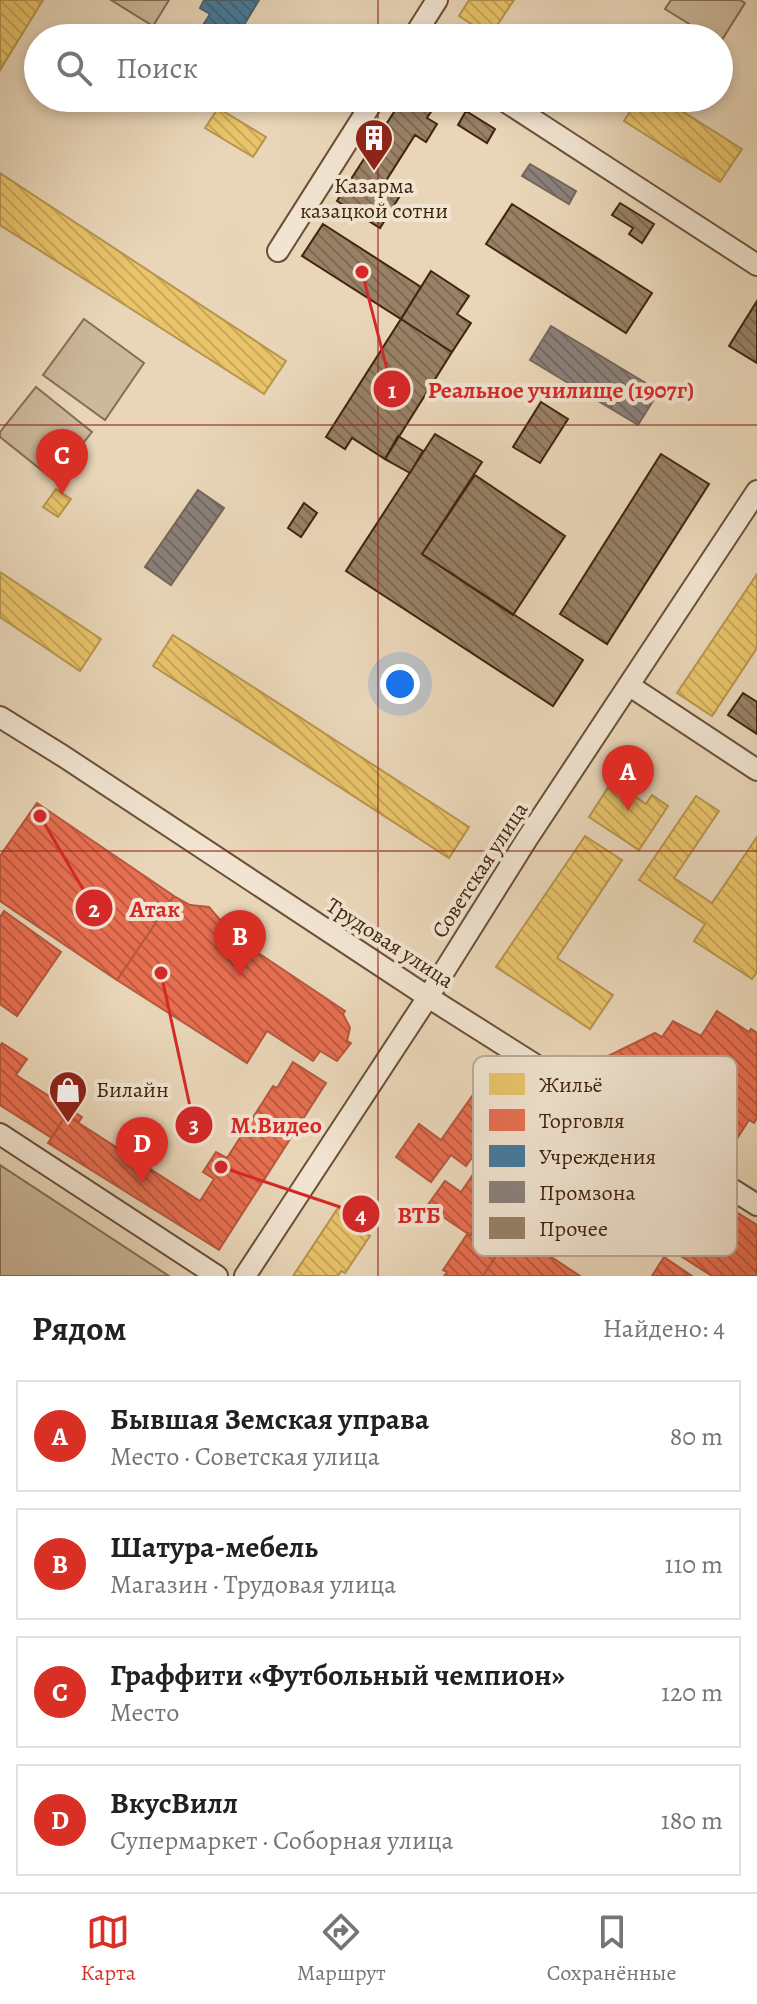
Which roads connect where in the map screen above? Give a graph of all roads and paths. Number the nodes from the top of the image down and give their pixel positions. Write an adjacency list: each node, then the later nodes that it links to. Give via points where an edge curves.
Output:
1 (437, 0): 2 (street)
2 (422, 24)
3 (366, 112): 5 (street)
4 (522, 112): 6 (street)
5 (278, 251)
6 (757, 265)
7 (757, 491): 8 (street, Советская улица)
8 (630, 686): 10 (street); 11 (street, Советская улица)
9 (0, 717): 11 (street, Трудовая улица)
10 (757, 770)
11 (428, 997): 12 (street, Трудовая улица); 17 (street, Советская улица)
12 (521, 1056)
13 (0, 1134): 16 (street)
14 (737, 1192): 15 (street, Трудовая улица)
15 (757, 1205)
16 (217, 1276)
17 (245, 1276)

